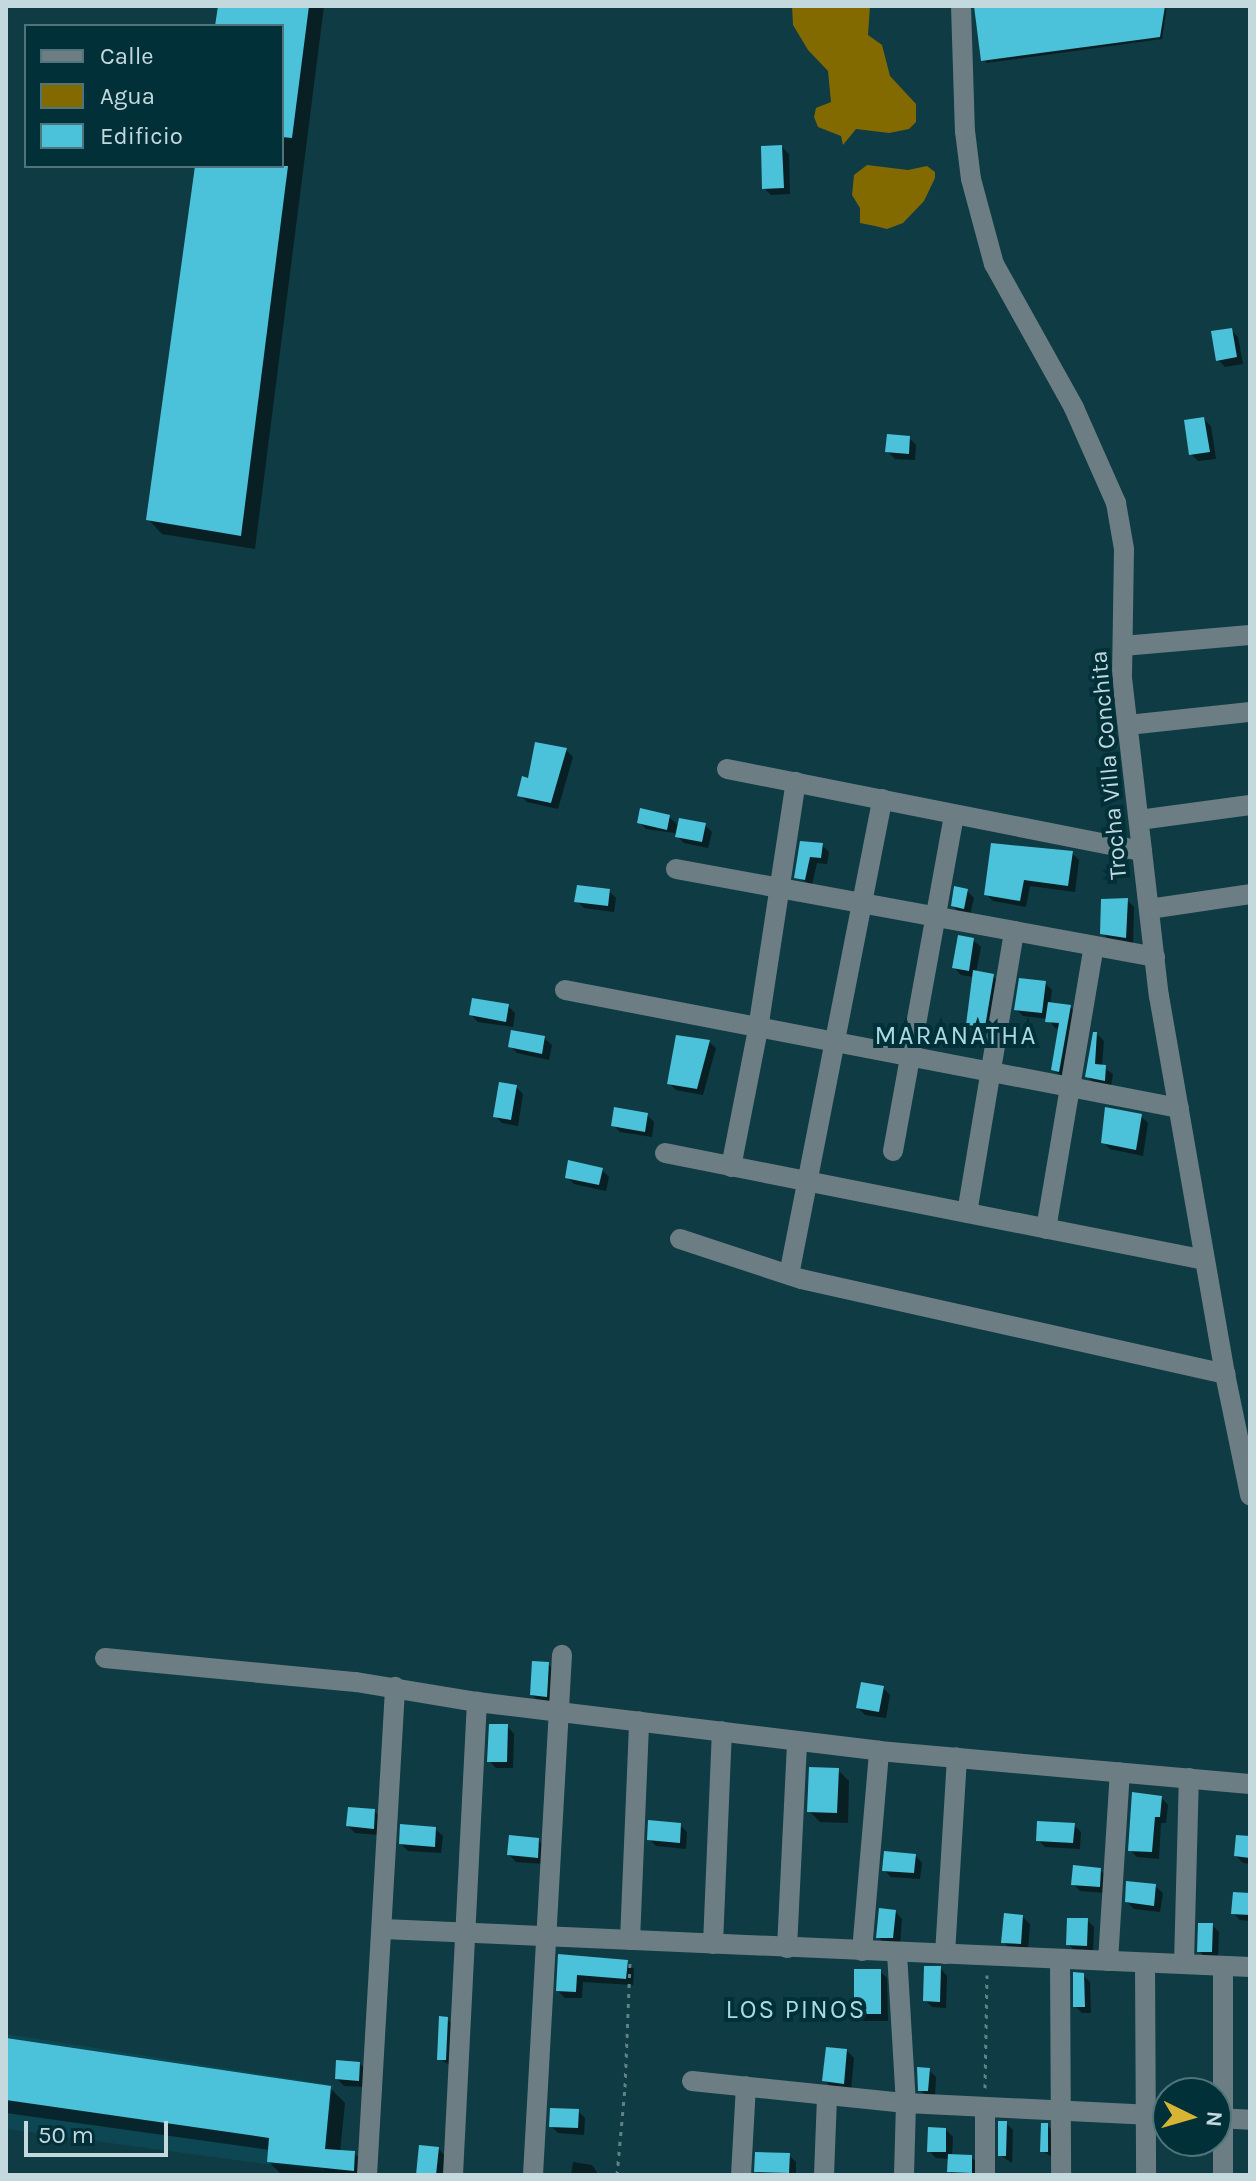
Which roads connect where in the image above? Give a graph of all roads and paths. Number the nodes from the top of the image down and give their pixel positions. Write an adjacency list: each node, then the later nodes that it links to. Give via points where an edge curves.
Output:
1 (961, 6): 3 (street, Trocha Villa Conchita, via 971,179 994,264 1074,408 1116,503 1124,549)
2 (1250, 635): 3 (street)
3 (1123, 646): 5 (street, Trocha Villa Conchita)
4 (1250, 712): 5 (street)
5 (1128, 725): 11 (street, Trocha Villa Conchita)
6 (727, 769): 7 (street)
7 (796, 782): 8 (street); 14 (street)
8 (882, 799): 10 (street); 16 (street)
9 (1250, 805): 11 (street)
10 (954, 814): 12 (street); 18 (street)
11 (1139, 820): 12 (street, Trocha Villa Conchita)
12 (1142, 851): 17 (street, Trocha Villa Conchita)
13 (676, 869): 14 (street)
14 (781, 888): 16 (street); 23 (street)
15 (1250, 894): 17 (street)
16 (861, 904): 18 (street); 24 (street)
17 (1149, 909): 21 (street, Trocha Villa Conchita)
18 (936, 917): 19 (street); 25 (street)
19 (1014, 931): 20 (street); 26 (street)
20 (1094, 946): 21 (street); 27 (street)
21 (1155, 957): 28 (street, Trocha Villa Conchita)
22 (565, 990): 23 (street)
23 (758, 1029): 24 (street); 31 (street)
24 (834, 1043): 25 (street); 32 (street)
25 (910, 1058): 26 (street); 29 (street)
26 (991, 1072): 27 (street); 33 (street)
27 (1069, 1087): 28 (street); 34 (street)
28 (1179, 1108): 36 (street, Trocha Villa Conchita)
29 (893, 1151)
30 (665, 1153): 31 (street)
31 (731, 1167): 32 (street)
32 (809, 1182): 33 (street); 37 (street)
33 (967, 1213): 34 (street)
34 (1046, 1229): 36 (street)
35 (680, 1239): 37 (street)
36 (1205, 1260): 38 (street, Trocha Villa Conchita)
37 (789, 1275): 38 (street)
38 (1225, 1374): 39 (street, Trocha Villa Conchita)
39 (1250, 1495)
40 (562, 1655): 44 (street)
41 (105, 1658): 42 (street)
42 (395, 1687): 43 (street); 53 (street)
43 (477, 1702): 44 (street); 54 (street)
44 (559, 1712): 45 (street); 55 (street)
45 (639, 1721): 46 (street); 56 (street)
46 (722, 1731): 47 (street); 57 (street)
47 (797, 1741): 48 (street); 58 (street)
48 (879, 1751): 49 (street); 59 (street)
49 (957, 1757): 50 (street); 61 (street)
50 (1120, 1772): 51 (street); 64 (street)
51 (1189, 1778): 52 (street); 66 (street)
52 (1250, 1784)
53 (383, 1929): 54 (street); 78 (street)
54 (468, 1933): 55 (street); 79 (street)
55 (548, 1937): 56 (street); 80 (street)
56 (630, 1940): 57 (street); 81 (path)
57 (713, 1944): 58 (street)
58 (787, 1948): 59 (street)
59 (862, 1951): 60 (street)
60 (897, 1953): 61 (street); 73 (street)
61 (945, 1954): 62 (street)
62 (987, 1956): 63 (street); 74 (path)
63 (1060, 1959): 64 (street); 75 (street)
64 (1108, 1961): 65 (street)
65 (1145, 1963): 66 (street); 76 (street)
66 (1184, 1964): 67 (street)
67 (1223, 1966): 68 (street); 69 (street)
68 (1250, 1967)
69 (1220, 2077)
70 (692, 2081): 71 (street)
71 (746, 2086): 72 (street); 82 (street)
72 (827, 2096): 73 (street); 83 (street)
73 (906, 2103): 74 (street); 84 (street)
74 (985, 2107): 75 (street); 85 (street)
75 (1061, 2111): 76 (street); 86 (street)
76 (1146, 2114): 77 (street); 87 (street)
77 (1152, 2115)
78 (367, 2175)
79 (453, 2175)
80 (533, 2175)
81 (617, 2175)
82 (741, 2175)
83 (824, 2175)
84 (904, 2175)
85 (985, 2175)
86 (1061, 2175)
87 (1146, 2175)

